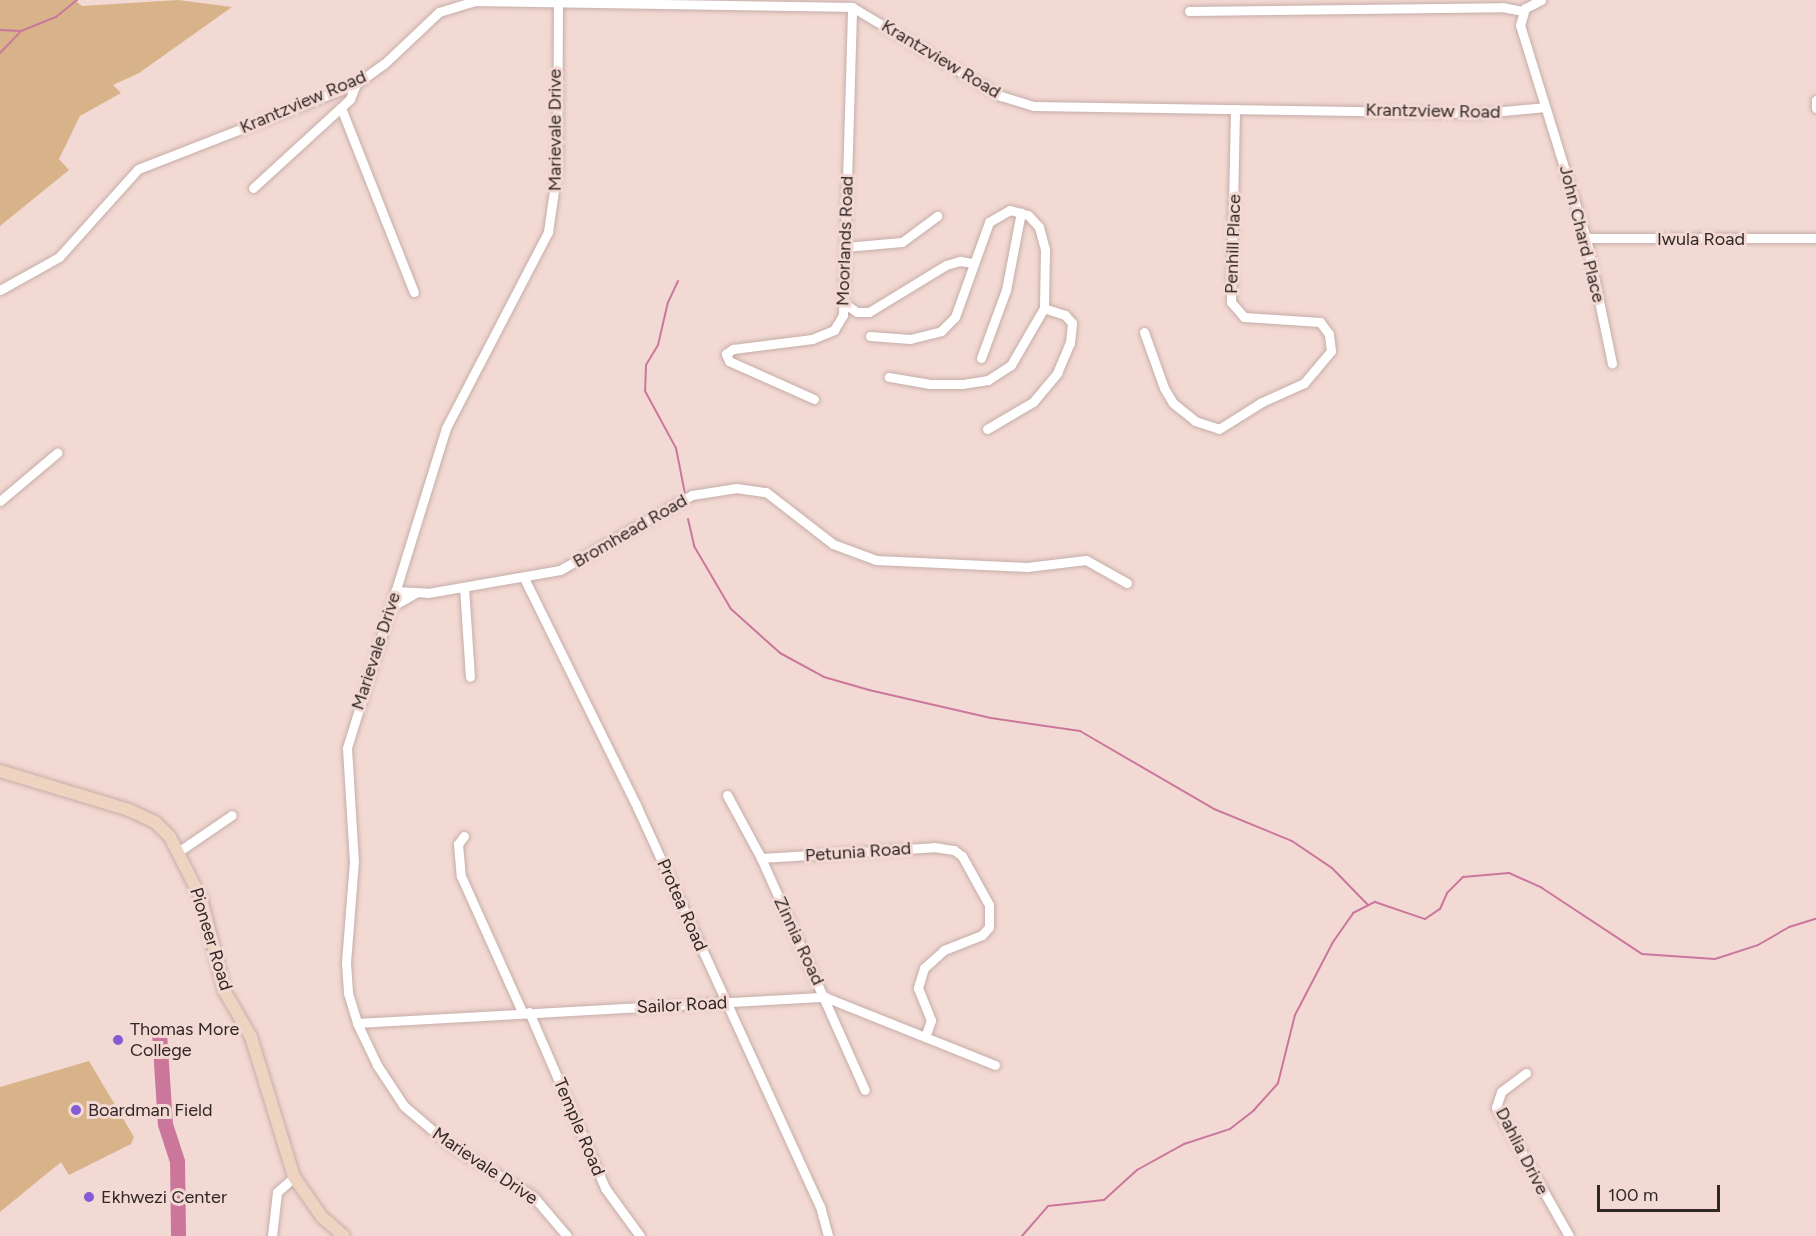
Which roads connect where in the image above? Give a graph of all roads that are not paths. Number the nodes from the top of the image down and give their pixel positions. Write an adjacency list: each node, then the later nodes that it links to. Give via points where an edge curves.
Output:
1 (1541, 0): 6 (street)
2 (820, 2): 3 (street, Krantzview Road); 4 (street, Krantzview Road)
3 (558, 3): 7 (street, Krantzview Road, via 475,1 449,7); 36 (street, Marievale Drive, via 557,170 548,232 446,428)
4 (852, 7): 12 (street, Krantzview Road, via 1001,96 1024,105); 18 (street, Moorlands Road)
5 (1189, 11): 6 (street, via 1502,7)
6 (1522, 11): 9 (street, John Chard Place, via 1520,25)
7 (356, 84): 10 (street, via 350,99); 20 (street, Krantzview Road, via 145,165 121,185 59,257)
8 (1816, 100): 11 (street)
9 (1545, 107): 12 (street, Krantzview Road, via 1482,112); 16 (street, John Chard Place)
10 (340, 108): 13 (street); 21 (street)
11 (1816, 108)
12 (1235, 109): 24 (street, Penhill Place, via 1231,302 1244,318 1320,322 1329,334 1331,351 1304,383 1262,402 1219,429 1195,421 1173,403)
13 (253, 188)
14 (1021, 212): 19 (street, via 1003,212 989,222); 23 (street, via 1035,220 1043,236); 26 (street, via 1006,290)
15 (938, 216): 18 (street, via 902,242)
16 (1586, 238): 17 (street, Iwula Road); 27 (street, John Chard Place)
17 (1816, 238)
18 (846, 247): 22 (street, Moorlands Road)
19 (972, 263): 22 (street, via 946,265 869,312 857,312); 25 (street, via 955,317 941,331 910,339)
20 (0, 290)
21 (414, 292)
22 (845, 304): 29 (street, Moorlands Road, via 840,324 826,334 726,354 729,361)
23 (1044, 308): 28 (street, via 1020,355 988,380 930,384); 30 (street, via 1065,315 1072,322 1070,343 1057,373 1033,402)
24 (1144, 332)
25 (870, 336)
26 (981, 358)
27 (1612, 363)
28 (889, 377)
29 (814, 399)
30 (987, 429)
31 (57, 453): 32 (street)
32 (0, 501)
33 (524, 578): 34 (street, Bromhead Road, via 573,565 692,495 736,488 766,492 833,544 876,560 1027,567 1086,560); 35 (street, Bromhead Road); 47 (street, Protea Road, via 638,807)
34 (1127, 583)
35 (464, 587): 37 (street, Bromhead Road); 39 (street)
36 (395, 591): 37 (street, Bromhead Road); 38 (street, Marievale Drive)
37 (415, 594): 38 (street)
38 (391, 607): 50 (street, Marievale Drive, via 347,748 354,861 346,981)
39 (470, 678)
40 (0, 771): 44 (main road, Pioneer Road, via 129,810 155,822)
41 (727, 795): 45 (street, Zinnia Road)
42 (232, 815): 44 (street)
43 (464, 836): 48 (street, Temple Road, via 458,844 461,876)
44 (178, 852): 56 (main road, Pioneer Road, via 201,898 225,992 251,1037)
45 (761, 858): 46 (street, Zinnia Road); 51 (street, Petunia Road, via 934,847 954,850 962,856 979,885 990,918 982,935 944,950 924,968 918,988 931,1020)
46 (825, 997): 47 (street, Sailor Road); 51 (street, Sailor Road); 55 (street, Zinnia Road)
47 (726, 1003): 48 (street, Sailor Road); 61 (street, Protea Road, via 820,1206)
48 (525, 1012): 49 (street, Sailor Road); 60 (street, Temple Road, via 605,1188)
49 (377, 1020): 50 (street, Sailor Road); 52 (street)
50 (357, 1023): 52 (street, Marievale Drive)
51 (925, 1037): 53 (street, Sailor Road)
52 (364, 1040): 59 (street, Marievale Drive, via 394,1093 414,1116 450,1146 533,1196)
53 (995, 1065)
54 (1526, 1073): 62 (street, Dahlia Drive, via 1501,1092 1496,1107)
55 (865, 1090)
56 (294, 1177): 57 (street, via 277,1192); 58 (main road, Pioneer Road, via 315,1209)
57 (272, 1236)
58 (344, 1236)
59 (567, 1236)
60 (640, 1236)
61 (828, 1236)
62 (1569, 1236)

